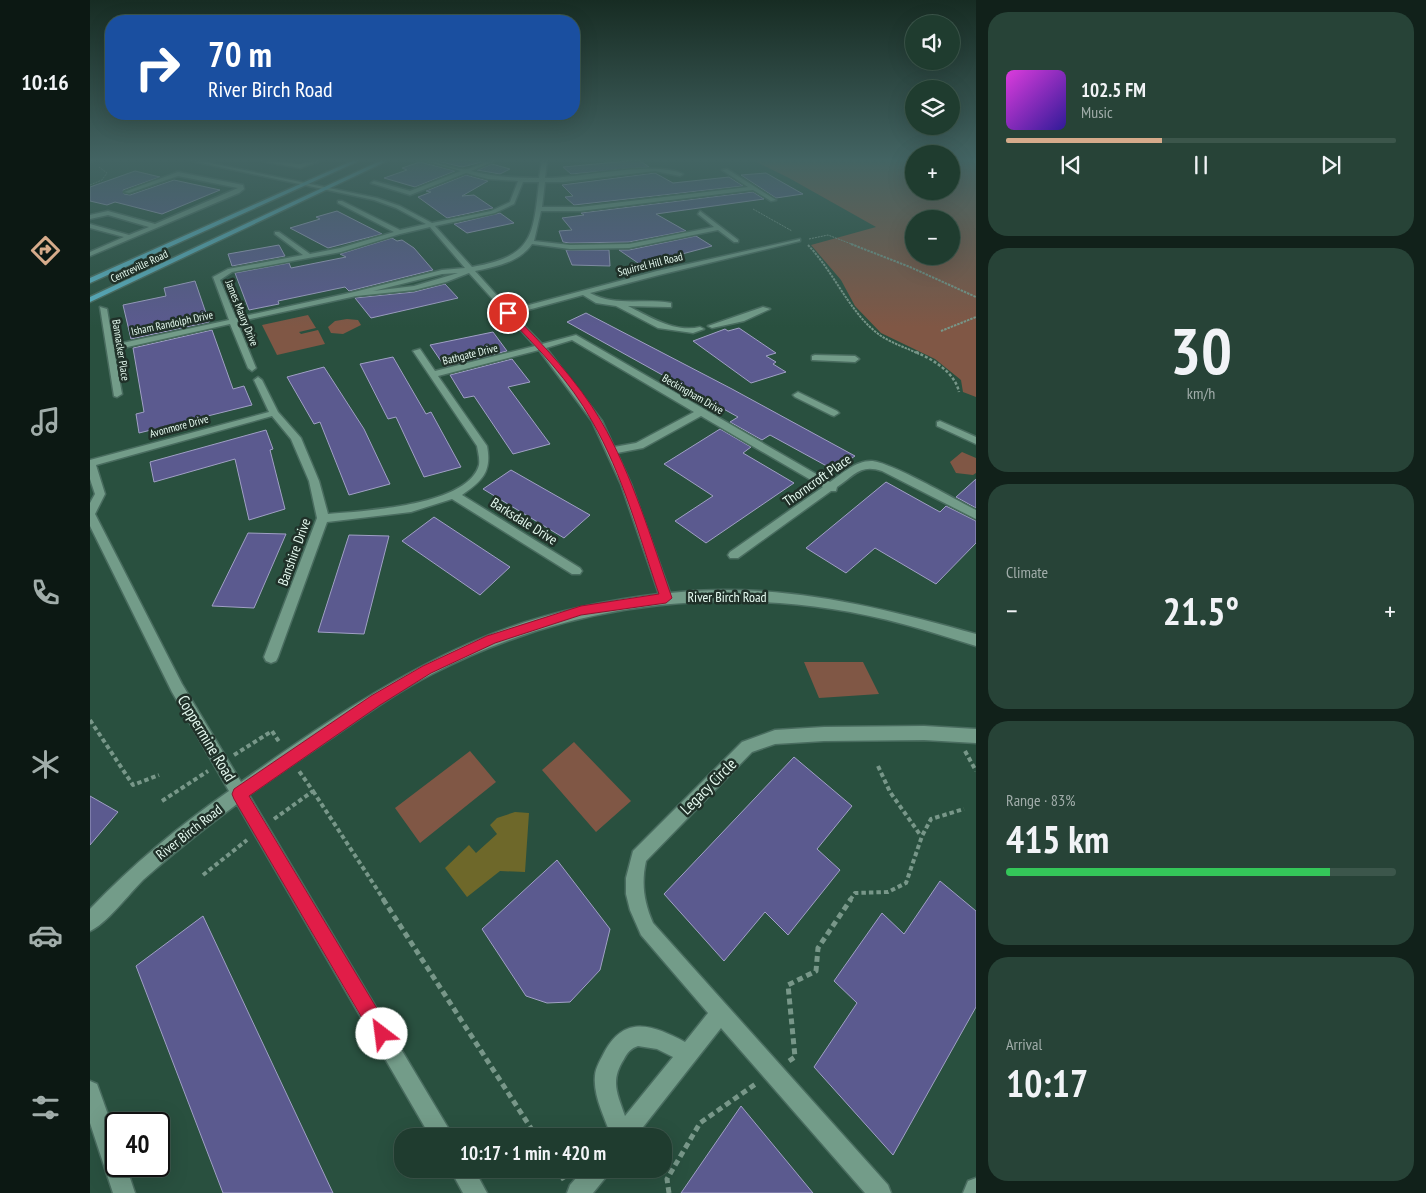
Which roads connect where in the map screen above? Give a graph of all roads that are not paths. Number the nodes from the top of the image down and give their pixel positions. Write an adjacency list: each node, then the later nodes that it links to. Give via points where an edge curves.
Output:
1 (117, 216): 12 (street)
2 (178, 216): 12 (street)
3 (237, 216): 23 (main road, Centreville Road)
4 (268, 216): 25 (main road, Centreville Road)
5 (367, 216): 14 (street)
6 (414, 216): 10 (street)
7 (476, 216): 10 (street, James Maury Drive)
8 (536, 216): 19 (street)
9 (703, 216): 13 (street)
10 (431, 225): 14 (street, James Maury Drive); 22 (street)
11 (90, 226): 16 (street)
12 (154, 226): 16 (street)
13 (719, 228): 17 (street); 19 (street, via 628,246 570,247)
14 (399, 232): 21 (street, James Maury Drive)
15 (278, 233): 21 (street)
16 (130, 236): 20 (street)
17 (736, 240)
18 (800, 240): 24 (street, Squirrel Hill Road)
19 (530, 242): 22 (street, Isham Randolph Drive, via 524,250 506,260)
20 (90, 254)
21 (309, 256): 31 (street, James Maury Drive, via 230,270 216,279)
22 (470, 270): 30 (street); 31 (street, Isham Randolph Drive, via 445,271)
23 (90, 282)
24 (584, 293): 26 (street, via 598,301); 30 (street, Squirrel Hill Road)
25 (90, 300)
26 (618, 304): 27 (street); 33 (street, via 661,326 693,331)
27 (668, 305)
28 (103, 309): 35 (street, Bannacker Place)
29 (766, 309): 32 (street)
30 (508, 313): 34 (street)
31 (233, 322): 35 (street, Isham Randolph Drive); 39 (street, James Maury Drive)
32 (712, 326)
33 (700, 329)
34 (540, 346): 40 (street, Bathgate Drive); 44 (street, Beckingham Drive, via 573,337); 49 (street, via 596,421)
35 (110, 348): 42 (street, Bannacker Place)
36 (417, 350): 40 (street)
37 (815, 358): 38 (street)
38 (855, 359)
39 (252, 368)
40 (435, 374): 52 (street, via 482,446 482,469)
41 (258, 380): 45 (street, Banshire Drive)
42 (117, 394)
43 (798, 395): 46 (street)
44 (702, 411): 49 (street, via 639,446); 51 (street, Beckingham Drive)
45 (274, 413): 50 (street, Avonmore Drive); 55 (street, Banshire Drive, via 296,438 314,481)
46 (834, 413)
47 (940, 424): 48 (street)
48 (976, 441)
49 (611, 451): 58 (street)
50 (90, 464): 53 (street, Coppermine Road, via 100,494)
51 (832, 488): 54 (street, Thorncroft Place, via 860,466 872,464); 56 (street, Thorncroft Place)
52 (455, 496): 55 (street, via 404,510); 57 (street, Barksdale Drive)
53 (90, 514): 62 (street, Coppermine Road, via 177,688)
54 (976, 515)
55 (323, 518): 60 (street, Banshire Drive)
56 (734, 555)
57 (576, 571)
58 (666, 598): 59 (street, River Birch Road, via 726,595 831,604 894,616); 62 (street, River Birch Road, via 581,610 491,639 427,670 375,701)
59 (976, 640)
60 (271, 657)
61 (976, 736): 64 (street, Legacy Circle, via 824,734 775,737 747,747 639,857 633,881 636,904 647,929)
62 (239, 794): 63 (street, River Birch Road, via 148,864); 67 (street, Coppermine Road)
63 (90, 922)
64 (721, 1012): 65 (street); 76 (street, Legacy Circle)
65 (688, 1054): 68 (street, via 661,1039 638,1035 619,1045 605,1076); 69 (street)
66 (90, 1091): 73 (street)
67 (437, 1128)
68 (620, 1128)
69 (629, 1128)
70 (467, 1178): 74 (street)
71 (590, 1178): 75 (street)
72 (976, 1189): 77 (street)
73 (124, 1193)
74 (476, 1193)
75 (578, 1193)
76 (880, 1193)
77 (974, 1193)

